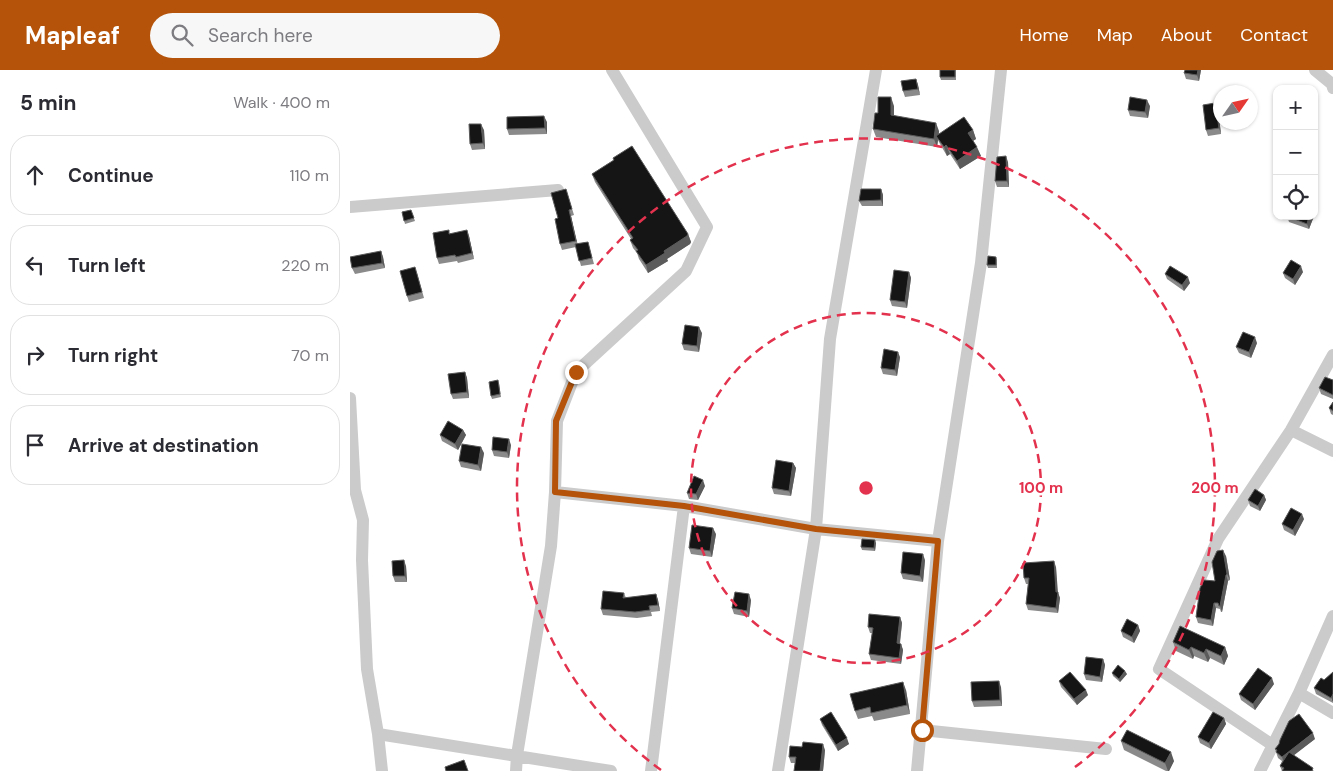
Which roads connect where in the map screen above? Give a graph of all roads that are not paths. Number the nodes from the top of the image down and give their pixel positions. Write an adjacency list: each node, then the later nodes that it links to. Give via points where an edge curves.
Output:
1 (612, 70): 12 (street, via 707,228 686,270 576,372 556,421)
2 (876, 70): 14 (street, via 830,339)
3 (1001, 70): 15 (street, via 981,263)
4 (1315, 70): 5 (street)
5 (1333, 84)
6 (558, 190): 7 (street)
7 (350, 207)
8 (1333, 355): 10 (street)
9 (350, 398): 20 (street, via 355,490 363,520 367,669)
10 (1291, 430): 11 (street); 21 (street, via 1218,539 1159,669)
11 (1333, 451)
12 (555, 492): 13 (street); 23 (street, via 551,546)
13 (684, 506): 14 (street); 27 (street)
14 (816, 529): 15 (street); 28 (street)
15 (938, 541): 19 (street)
16 (1333, 616): 17 (street)
17 (1299, 693): 18 (street); 21 (street)
18 (1333, 713)
19 (922, 730): 22 (street); 29 (street)
20 (378, 734): 23 (street); 24 (street)
21 (1274, 746): 30 (street)
22 (1106, 750)
23 (517, 756): 25 (street); 26 (street)
24 (382, 771)
25 (516, 771)
26 (611, 771)
27 (651, 771)
28 (778, 771)
29 (917, 771)
30 (1260, 771)

